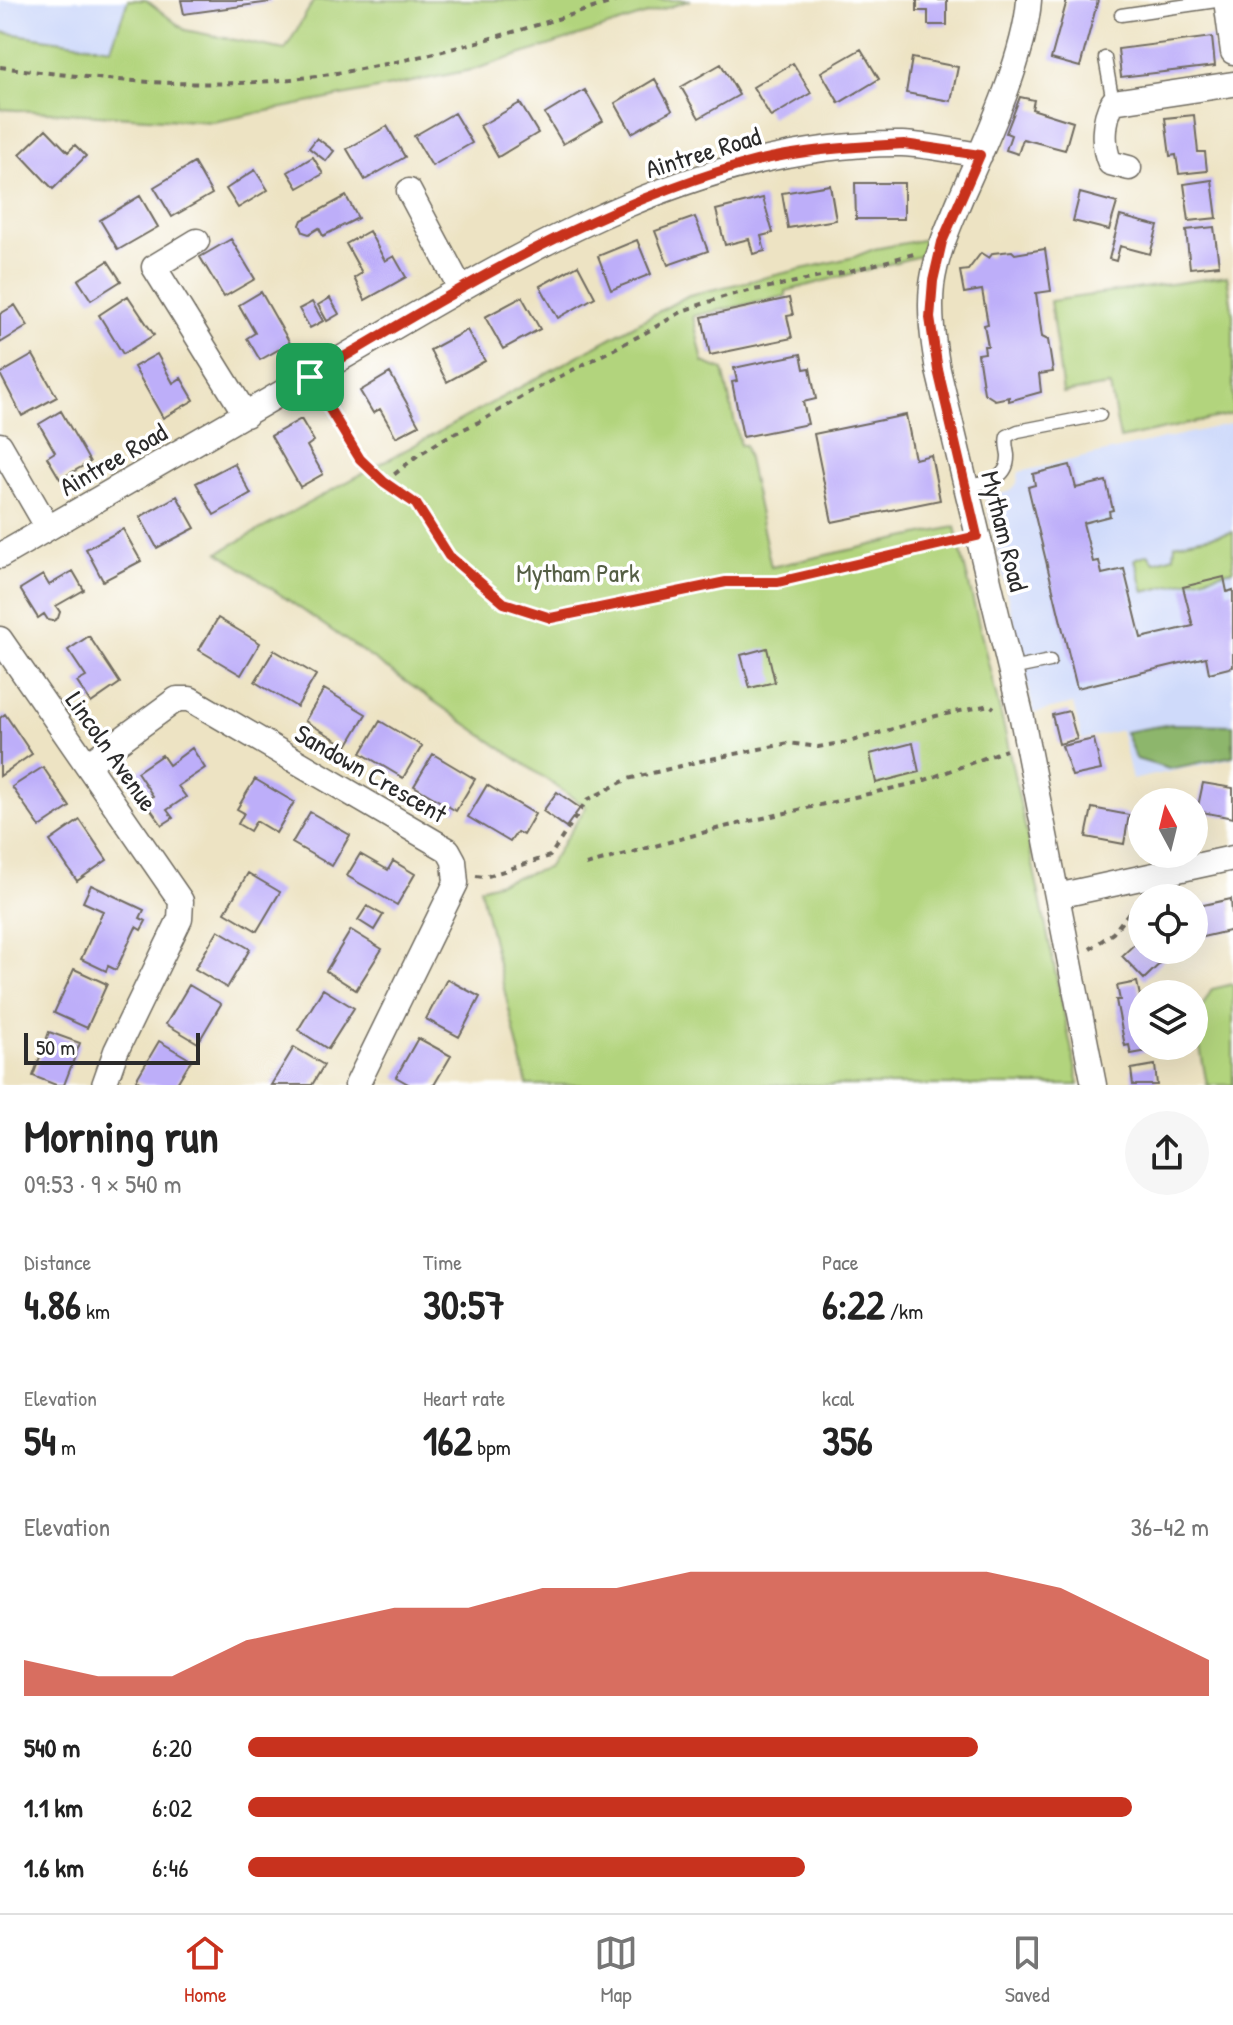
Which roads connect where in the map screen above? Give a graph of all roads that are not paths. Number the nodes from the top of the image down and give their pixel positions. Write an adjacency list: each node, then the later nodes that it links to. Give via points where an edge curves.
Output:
1 (1029, 0): 8 (street, Mytham Road, via 1015,61)
2 (1224, 0): 3 (lane); 4 (street)
3 (1121, 15)
4 (1233, 52)
5 (1105, 58): 7 (lane)
6 (1233, 84): 7 (street)
7 (1113, 102): 9 (street, via 1106,154 1110,163)
8 (980, 155): 12 (street, Aintree Road, via 904,144 828,148 743,165 656,193); 16 (street, Mytham Road, via 940,252 930,318)
9 (1129, 168)
10 (409, 191): 12 (street)
11 (197, 241): 13 (street, via 154,267)
12 (461, 289): 13 (street, Aintree Road)
13 (246, 415): 17 (street, Aintree Road)
14 (1100, 415): 16 (lane, via 1007,436 1004,473)
15 (0, 445): 17 (street)
16 (965, 487): 21 (street, Mytham Road)
17 (48, 528): 18 (street, Aintree Road)
18 (0, 556)
19 (0, 639): 22 (street, Lincoln Avenue)
20 (1050, 661): 21 (lane)
21 (1011, 669): 24 (street, Mytham Road)
22 (88, 764): 25 (street, Lincoln Avenue, via 185,891 180,919); 26 (street, Sandown Crescent, via 177,699 190,699 448,850 456,883)
23 (1233, 858): 24 (street)
24 (1057, 896): 27 (street, Mytham Road)
25 (104, 1085)
26 (357, 1085)
27 (1094, 1085)

